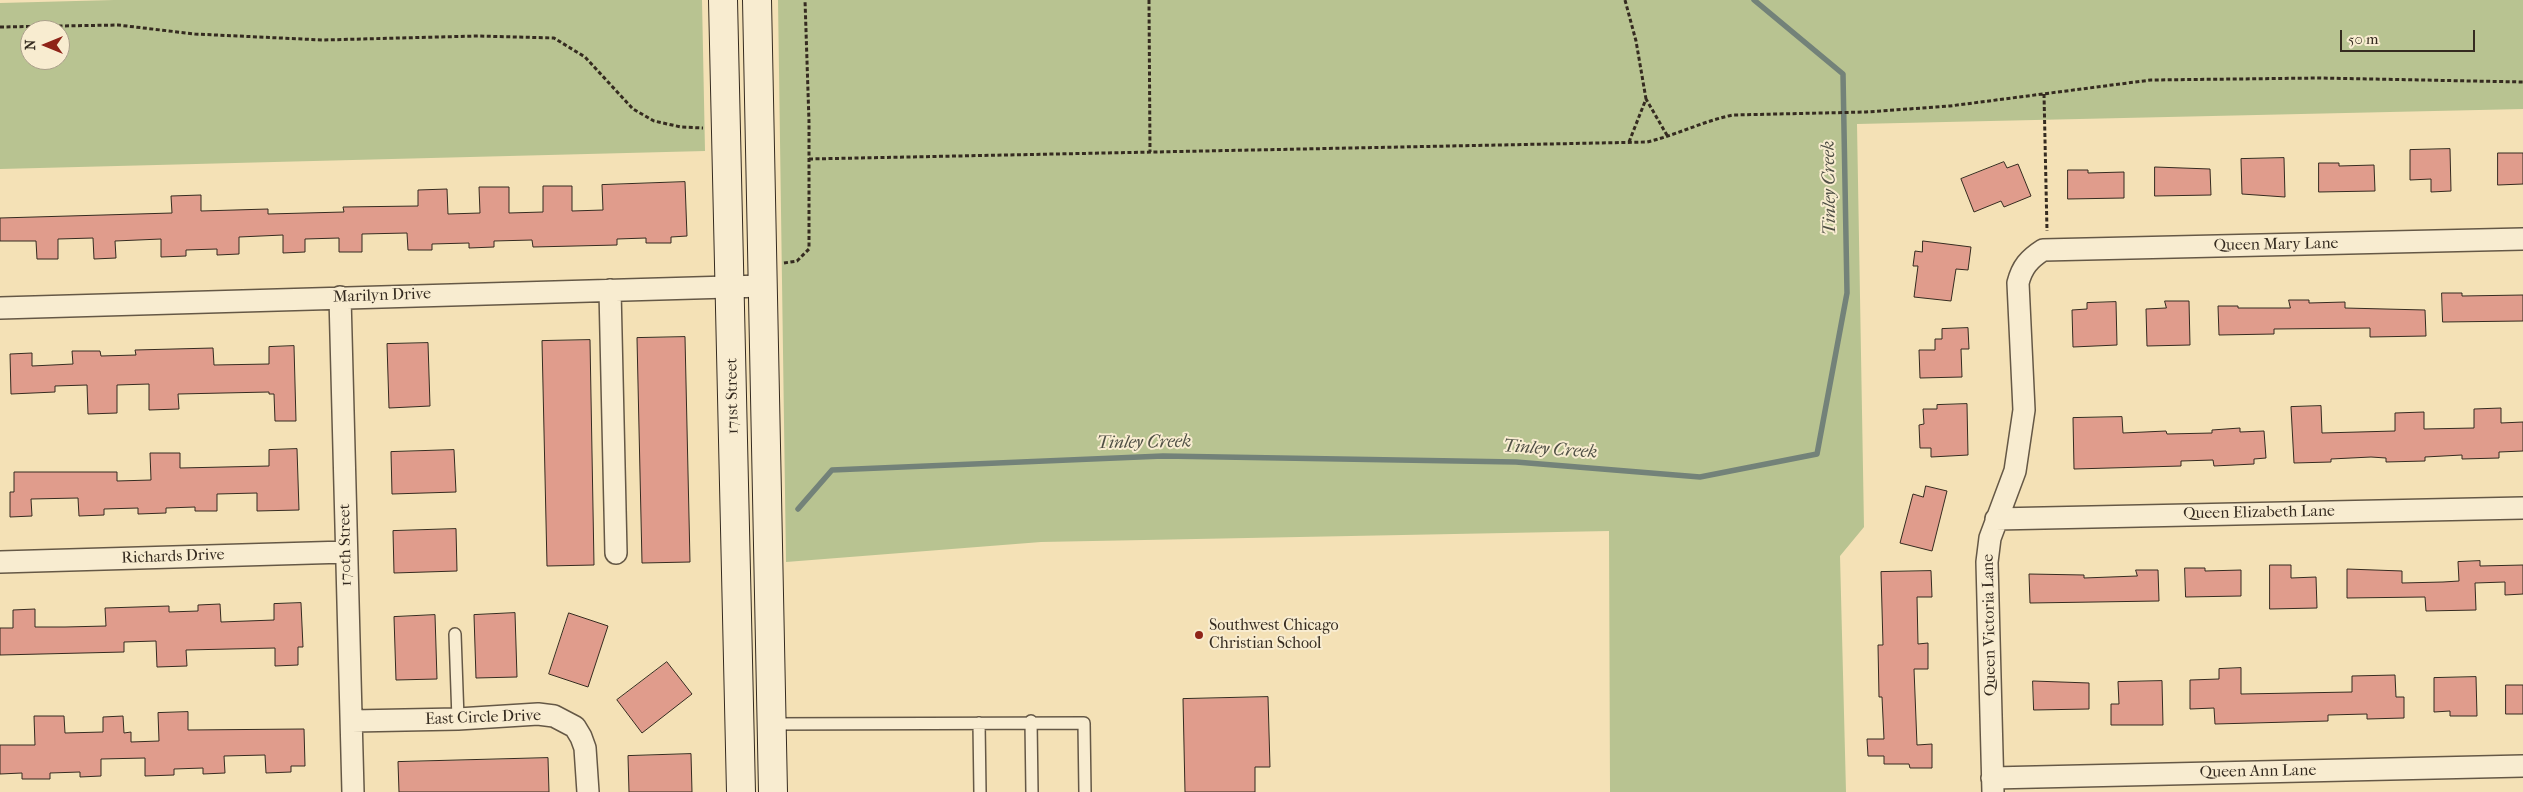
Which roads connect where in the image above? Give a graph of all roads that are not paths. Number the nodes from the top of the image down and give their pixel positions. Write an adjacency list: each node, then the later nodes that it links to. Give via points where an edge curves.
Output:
1 (723, 0): 6 (street, 171st Street)
2 (757, 0): 5 (street, 171st Street)
3 (2523, 239): 4 (street, Queen Mary Lane)
4 (2040, 254): 11 (street, Queen Victoria Lane, via 2021,270 2018,283 2024,410 2014,471)
5 (770, 274): 6 (street, Marilyn Drive); 20 (street, 171st Street)
6 (731, 286): 7 (street, Marilyn Drive); 25 (street, 171st Street)
7 (610, 290): 8 (street, Marilyn Drive); 13 (street)
8 (340, 298): 9 (street, Marilyn Drive); 12 (street, 170th Street)
9 (0, 308)
10 (2523, 508): 11 (street, Queen Elizabeth Lane)
11 (1996, 519): 22 (street, Queen Victoria Lane, via 1987,562)
12 (346, 552): 14 (street, Richards Drive); 17 (street, 170th Street)
13 (616, 553)
14 (0, 562)
15 (455, 634): 16 (lane)
16 (458, 719): 17 (street, East Circle Drive); 24 (street, East Circle Drive, via 538,714 563,720 574,727 585,748)
17 (352, 721): 23 (street, 170th Street)
18 (1031, 721): 19 (lane); 28 (lane); 29 (lane, via 1084,722)
19 (978, 723): 20 (lane); 27 (lane)
20 (771, 724): 26 (street, 171st Street)
21 (2523, 766): 22 (street, Queen Ann Lane)
22 (1992, 785)
23 (353, 792)
24 (588, 792)
25 (741, 792)
26 (773, 792)
27 (980, 792)
28 (1032, 792)
29 (1085, 792)

